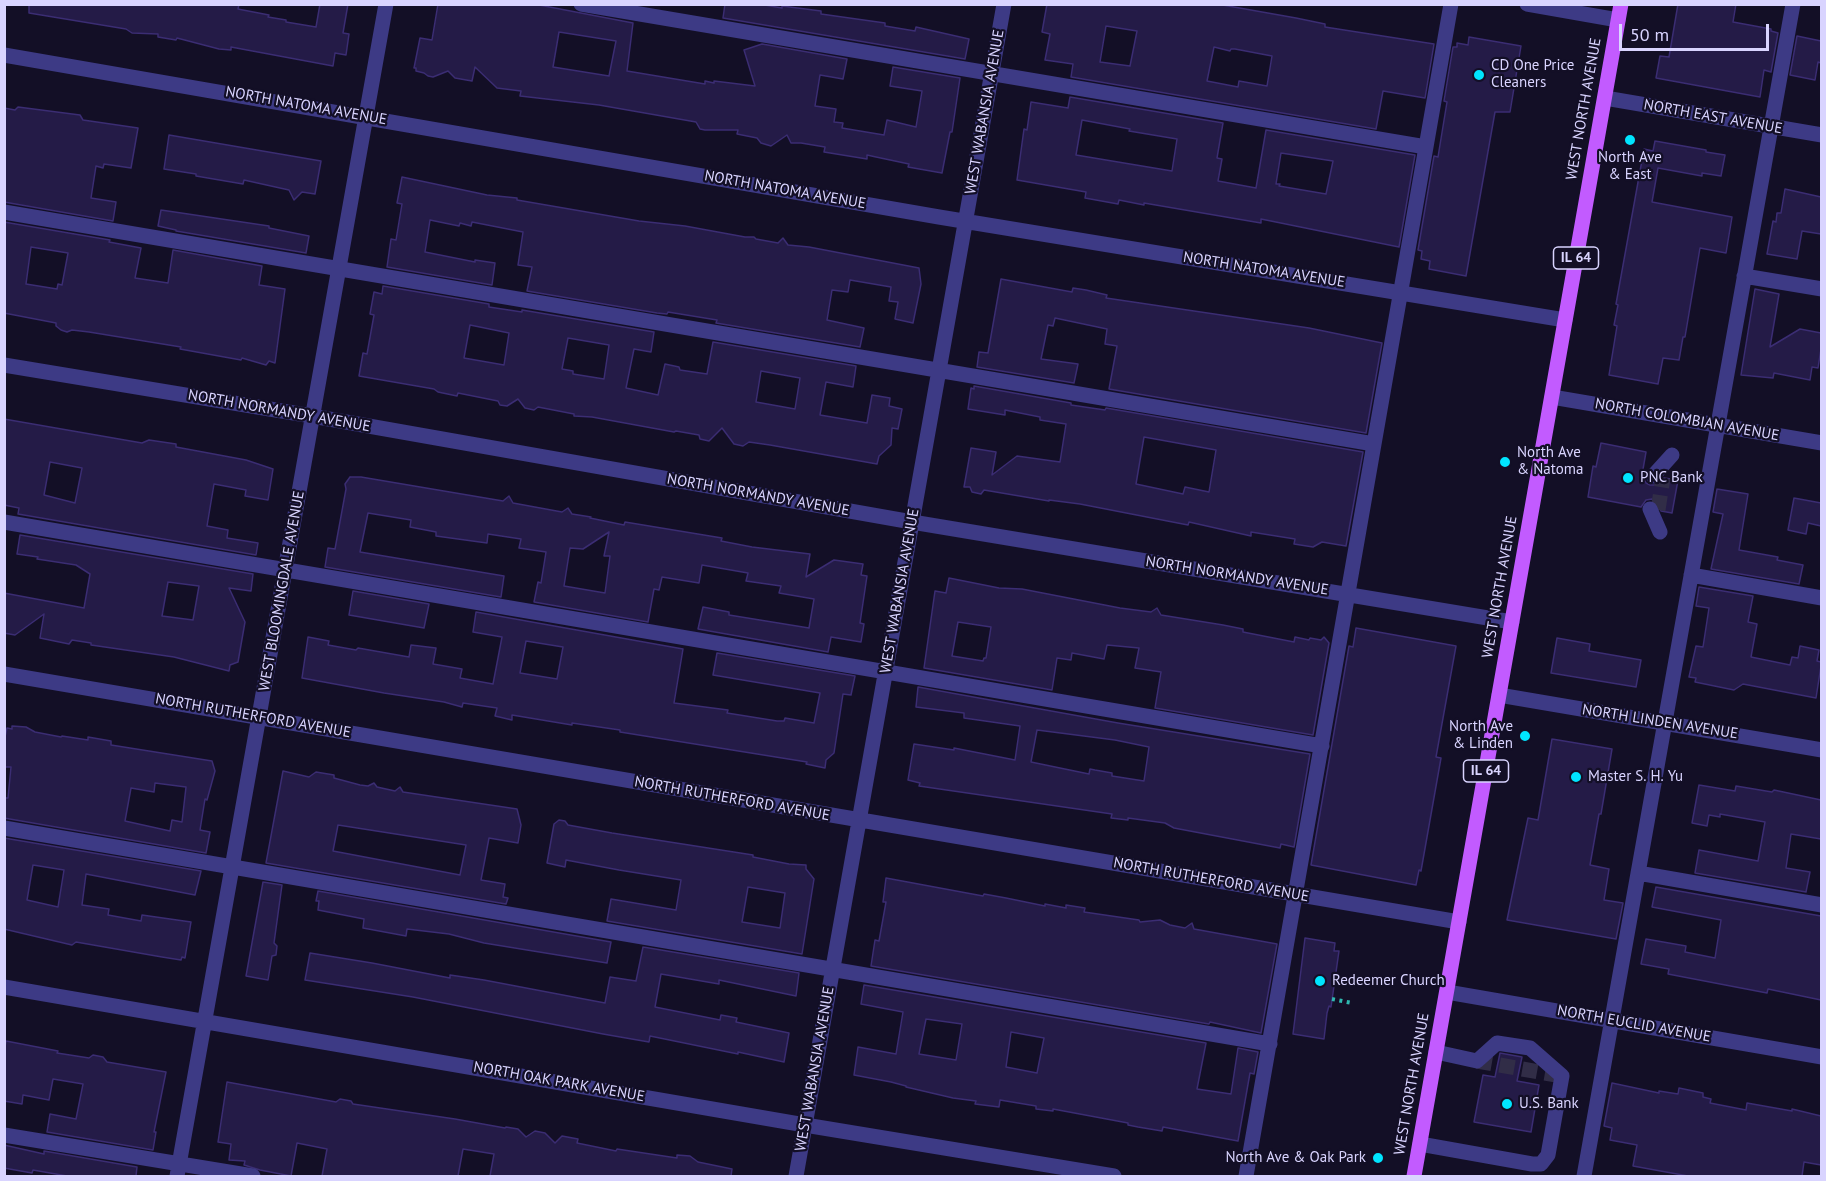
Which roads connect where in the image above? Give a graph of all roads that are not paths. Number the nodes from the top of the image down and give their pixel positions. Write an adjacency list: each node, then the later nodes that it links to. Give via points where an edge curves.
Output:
1 (386, 4): 12 (street, WEST BLOOMINGDALE AVENUE)
2 (581, 4): 10 (street)
3 (1004, 4): 10 (street, WEST WABANSIA AVENUE)
4 (1451, 4): 15 (street)
5 (1527, 4): 8 (street)
6 (1621, 4): 8 (main road, WEST NORTH AVENUE / IL 64)
7 (1793, 4): 13 (street)
8 (1618, 20): 11 (main road, WEST NORTH AVENUE / IL 64)
9 (4, 55): 12 (street, NORTH NATOMA AVENUE)
10 (992, 74): 15 (street); 17 (street, WEST WABANSIA AVENUE)
11 (1605, 98): 13 (street, NORTH EAST AVENUE); 22 (main road, WEST NORTH AVENUE / IL 64)
12 (366, 116): 17 (street, NORTH NATOMA AVENUE); 18 (street, WEST BLOOMINGDALE AVENUE)
13 (1771, 127): 14 (street, NORTH EAST AVENUE); 19 (street)
14 (1821, 135)
15 (1426, 147): 21 (street)
16 (4, 212): 18 (street)
17 (965, 221): 21 (street, NORTH NATOMA AVENUE); 24 (street, WEST WABANSIA AVENUE)
18 (339, 269): 24 (street); 26 (street, WEST BLOOMINGDALE AVENUE)
19 (1744, 276): 20 (street); 27 (street)
20 (1821, 289)
21 (1401, 293): 22 (street, NORTH NATOMA AVENUE); 29 (street)
22 (1565, 320): 25 (main road, WEST NORTH AVENUE / IL 64)
23 (4, 365): 26 (street, NORTH NORMANDY AVENUE)
24 (939, 370): 29 (street); 34 (street, WEST WABANSIA AVENUE)
25 (1552, 397): 27 (street, NORTH COLOMBIAN AVENUE); 40 (main road, WEST NORTH AVENUE / IL 64)
26 (312, 416): 34 (street, NORTH NORMANDY AVENUE); 36 (street, WEST BLOOMINGDALE AVENUE)
27 (1718, 426): 28 (street, NORTH COLOMBIAN AVENUE); 37 (street)
28 (1821, 443)
29 (1374, 444): 38 (street)
30 (1672, 455): 31 (street)
31 (1661, 478)
32 (1657, 510): 35 (street)
33 (4, 522): 36 (street)
34 (912, 522): 38 (street, NORTH NORMANDY AVENUE); 41 (street, WEST WABANSIA AVENUE)
35 (1660, 532)
36 (285, 570): 41 (street); 44 (street, WEST BLOOMINGDALE AVENUE)
37 (1691, 575): 39 (street); 45 (street)
38 (1348, 595): 40 (street, NORTH NORMANDY AVENUE); 46 (street)
39 (1821, 598)
40 (1512, 622): 43 (main road, WEST NORTH AVENUE / IL 64)
41 (886, 672): 46 (street); 48 (street, WEST WABANSIA AVENUE)
42 (4, 674): 44 (street, NORTH RUTHERFORD AVENUE)
43 (1499, 695): 45 (street, NORTH LINDEN AVENUE); 54 (main road, WEST NORTH AVENUE / IL 64)
44 (259, 717): 48 (street, NORTH RUTHERFORD AVENUE); 50 (street, WEST BLOOMINGDALE AVENUE)
45 (1665, 722): 47 (street, NORTH LINDEN AVENUE); 51 (street)
46 (1322, 746): 52 (street)
47 (1821, 750)
48 (859, 821): 52 (street, NORTH RUTHERFORD AVENUE); 55 (street, WEST WABANSIA AVENUE)
49 (4, 828): 50 (street)
50 (232, 867): 55 (street); 59 (street, WEST BLOOMINGDALE AVENUE)
51 (1638, 873): 53 (street); 58 (street)
52 (1296, 895): 54 (street, NORTH RUTHERFORD AVENUE); 60 (street)
53 (1821, 905)
54 (1459, 922): 57 (main road, WEST NORTH AVENUE / IL 64)
55 (832, 970): 60 (street); 63 (street, WEST WABANSIA AVENUE)
56 (4, 987): 59 (street, NORTH OAK PARK AVENUE)
57 (1447, 992): 58 (street, NORTH EUCLID AVENUE); 61 (main road, WEST NORTH AVENUE / IL 64)
58 (1612, 1020): 62 (street, NORTH EUCLID AVENUE); 72 (street)
59 (205, 1021): 63 (street, NORTH OAK PARK AVENUE); 66 (street, WEST BLOOMINGDALE AVENUE)
60 (1270, 1044): 70 (street)
61 (1436, 1052): 65 (main road, WEST NORTH AVENUE / IL 64); 65 (street, via 1477,1061 1497,1043 1530,1048 1562,1076 1548,1155 1542,1164)
62 (1821, 1057)
63 (805, 1125): 68 (street, WEST WABANSIA AVENUE); 69 (street, NORTH OAK PARK AVENUE)
64 (4, 1134): 66 (street)
65 (1420, 1144): 71 (main road, WEST NORTH AVENUE / IL 64)
66 (178, 1170): 67 (street)
67 (253, 1176)
68 (796, 1176)
69 (1114, 1176)
70 (1246, 1176)
71 (1414, 1176)
72 (1589, 1176)

